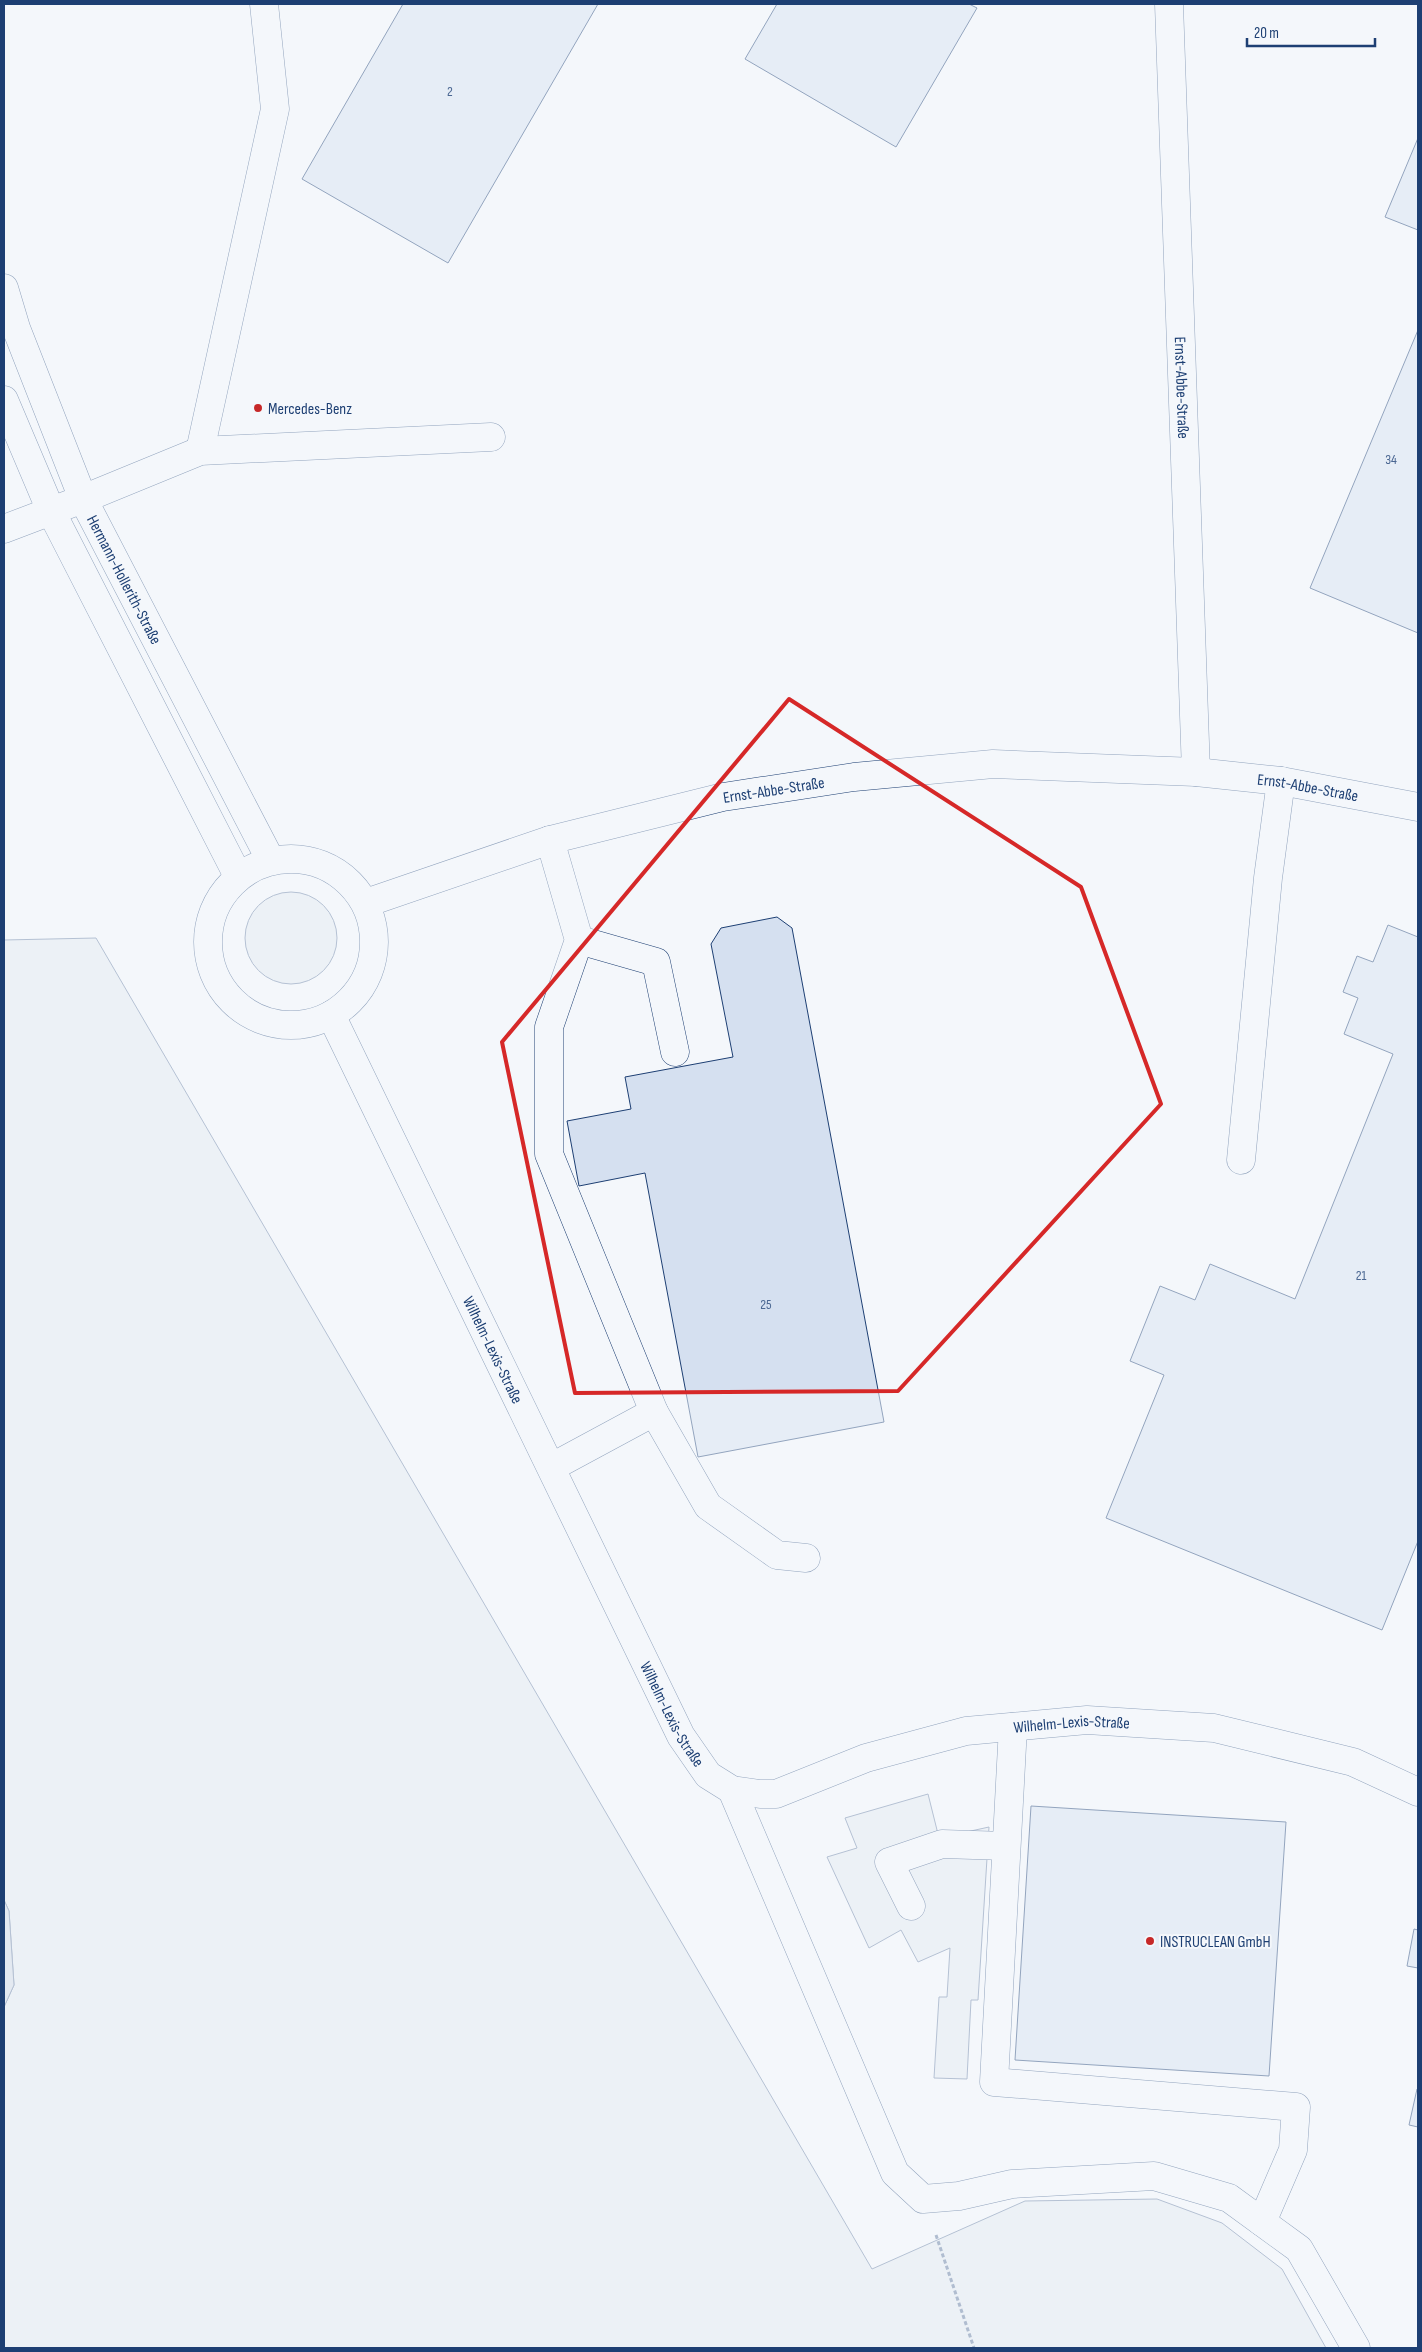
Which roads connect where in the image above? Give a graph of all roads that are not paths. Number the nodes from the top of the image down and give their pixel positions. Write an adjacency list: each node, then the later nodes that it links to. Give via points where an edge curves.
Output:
1 (264, 4): 6 (street, via 275,110)
2 (1169, 4): 10 (street, Ernst-Abbe-Straße)
3 (4, 288): 7 (street, Hermann-Hollerith-Straße, via 16,328)
4 (4, 400): 8 (street, Hermann-Hollerith-Straße)
5 (491, 437): 6 (street)
6 (200, 451): 7 (street)
7 (83, 500): 8 (street); 14 (street, Hermann-Hollerith-Straße)
8 (51, 511): 9 (street); 15 (street, Hermann-Hollerith-Straße)
9 (4, 529)
10 (1196, 772): 11 (street, Ernst-Abbe-Straße); 13 (street, Ernst-Abbe-Straße, via 993,764 854,777 723,797)
11 (1281, 781): 12 (street, Ernst-Abbe-Straße); 20 (street, via 1268,878)
12 (1418, 808)
13 (550, 840): 16 (street, Ernst-Abbe-Straße); 17 (street)
14 (271, 861): 15 (street); 16 (street, via 294,858 318,862 338,873)
15 (238, 876): 18 (street, via 220,897 209,922 207,950 214,976 230,1000 252,1016 278,1025 305,1025)
16 (366, 903): 18 (street, via 374,933 373,957 365,981 350,1000)
17 (579, 940): 19 (street, via 656,962); 21 (street, via 549,1027 549,1154)
18 (331, 1015): 22 (street, Wilhelm-Lexis-Straße)
19 (675, 1052)
20 (1241, 1160)
21 (654, 1412): 22 (street); 23 (street, via 708,1506 777,1554)
22 (552, 1467): 25 (street, Wilhelm-Lexis-Straße, via 681,1736 708,1775)
23 (806, 1558)
24 (1013, 1727): 25 (street, Wilhelm-Lexis-Straße, via 966,1731 866,1758 776,1794); 26 (street, Wilhelm-Lexis-Straße, via 1087,1720 1214,1728 1353,1762); 27 (street)
25 (732, 1790): 29 (street, via 895,2173 923,2199 959,2196 1012,2184 1154,2176 1229,2198)
26 (1418, 1792)
27 (1006, 1846): 28 (street, via 942,1844 889,1862); 29 (street, via 994,2082 1296,2107 1293,2150)
28 (911, 1906)
29 (1262, 2222): 30 (street, via 1299,2248)
30 (1356, 2348)

